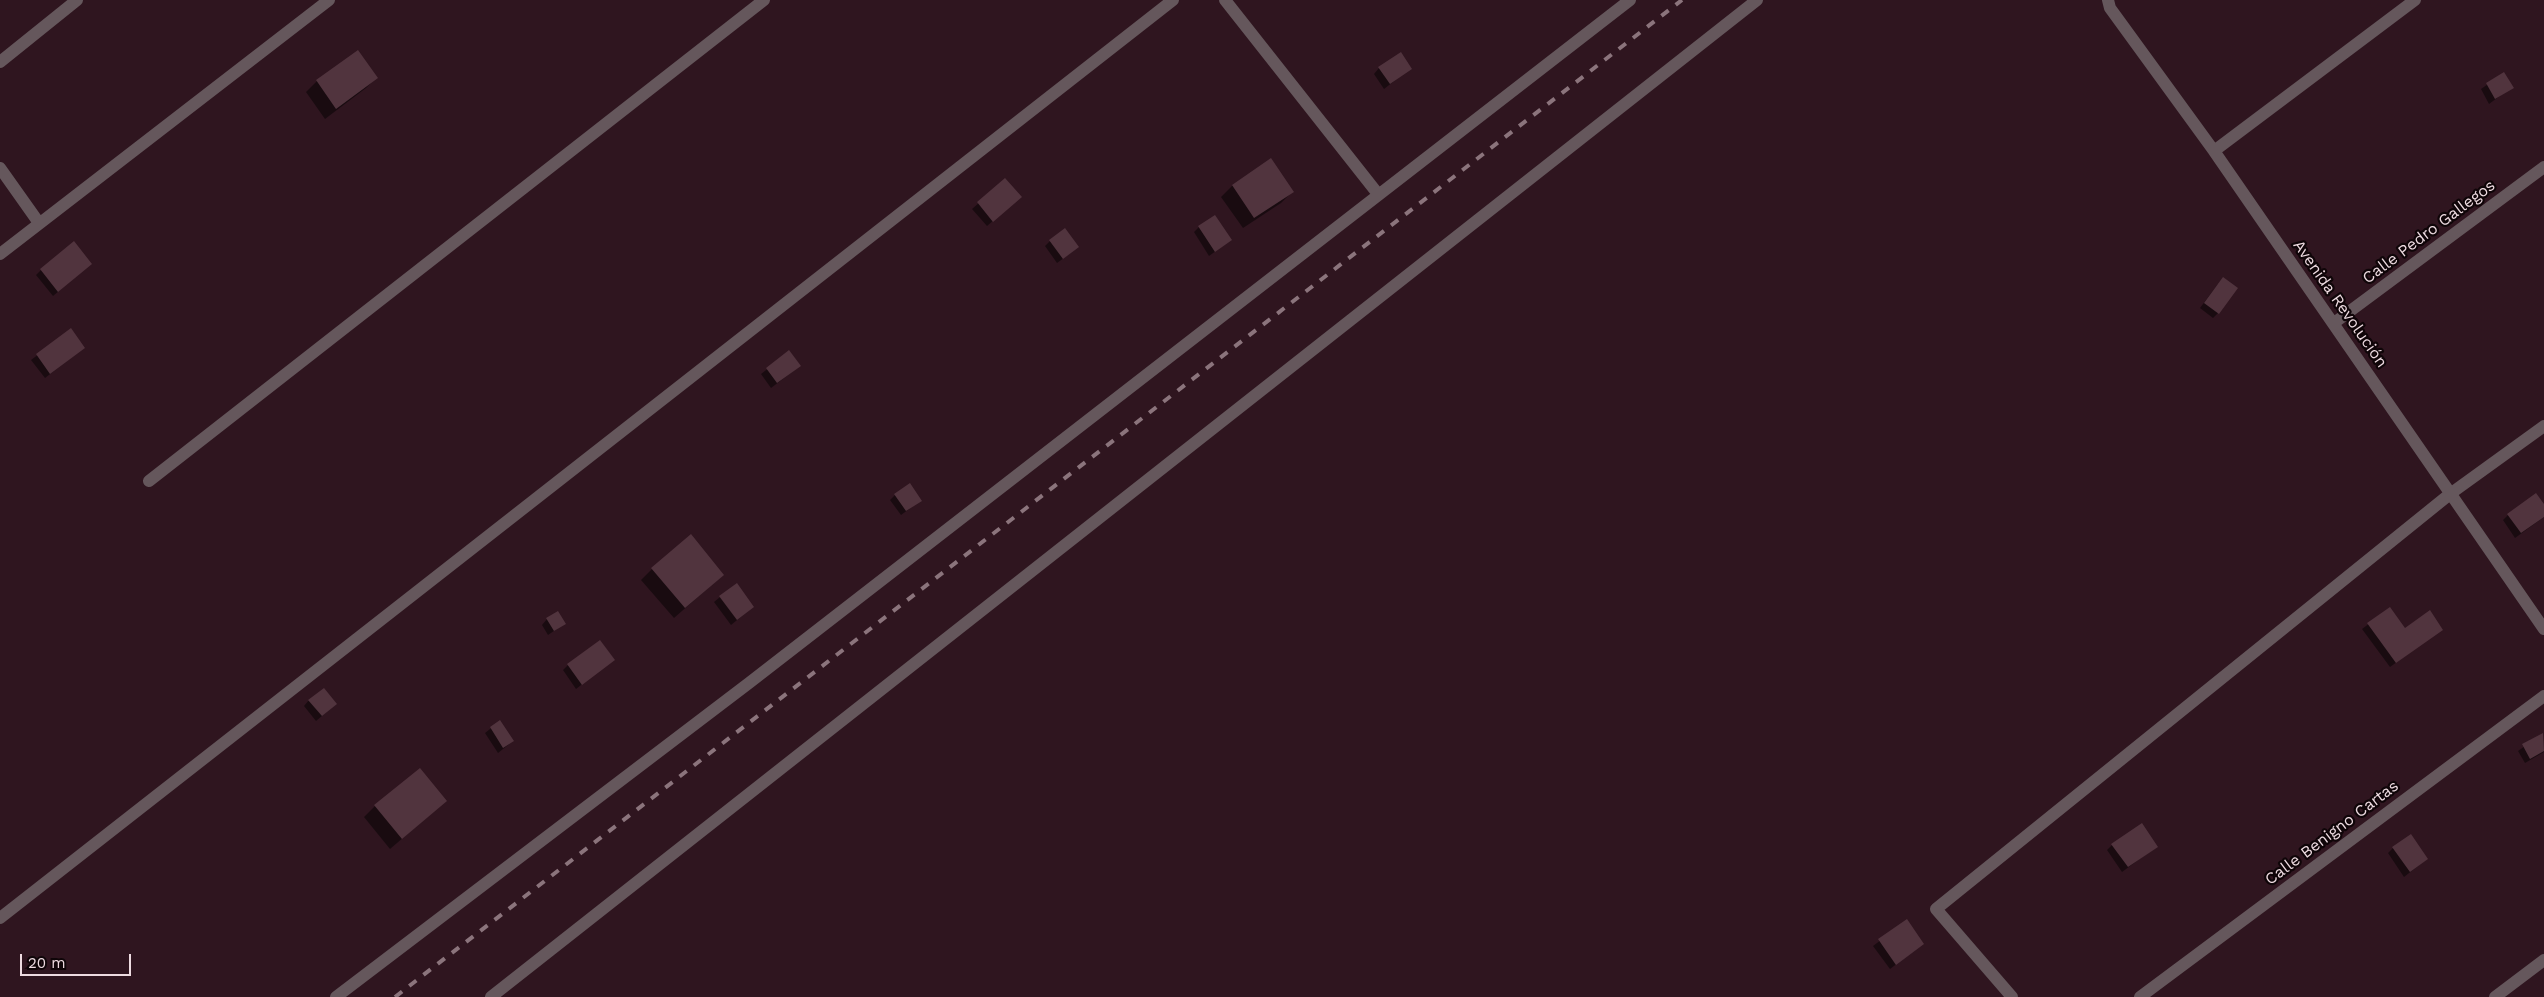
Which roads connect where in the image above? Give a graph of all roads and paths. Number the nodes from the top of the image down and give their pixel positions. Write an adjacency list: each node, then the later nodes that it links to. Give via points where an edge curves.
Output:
1 (77, 0): 10 (street)
2 (329, 0): 15 (street)
3 (764, 0): 19 (street)
4 (1173, 0): 23 (street)
5 (1225, 0): 14 (street)
6 (1630, 0): 14 (street)
7 (1757, 0): 26 (street)
8 (2108, 0): 11 (street, Avenida Revolución, via 2110,8)
9 (2415, 0): 11 (street)
10 (0, 62)
11 (2214, 151): 17 (street, Avenida Revolución)
12 (2544, 167): 17 (street, Calle Pedro Gallegos)
13 (0, 168): 15 (street)
14 (1378, 194): 25 (street, via 749,683)
15 (39, 224): 16 (street)
16 (0, 254)
17 (2334, 323): 20 (street, Avenida Revolución)
18 (2544, 426): 20 (street)
19 (149, 480)
20 (2450, 494): 21 (street, Avenida Revolución); 27 (street, via 1936,909)
21 (2544, 629)
22 (2544, 696): 28 (street, Calle Benigno Cartas)
23 (0, 918)
24 (2544, 960): 29 (street)
25 (336, 997)
26 (491, 997)
27 (2012, 997)
28 (2140, 997)
29 (2495, 997)

